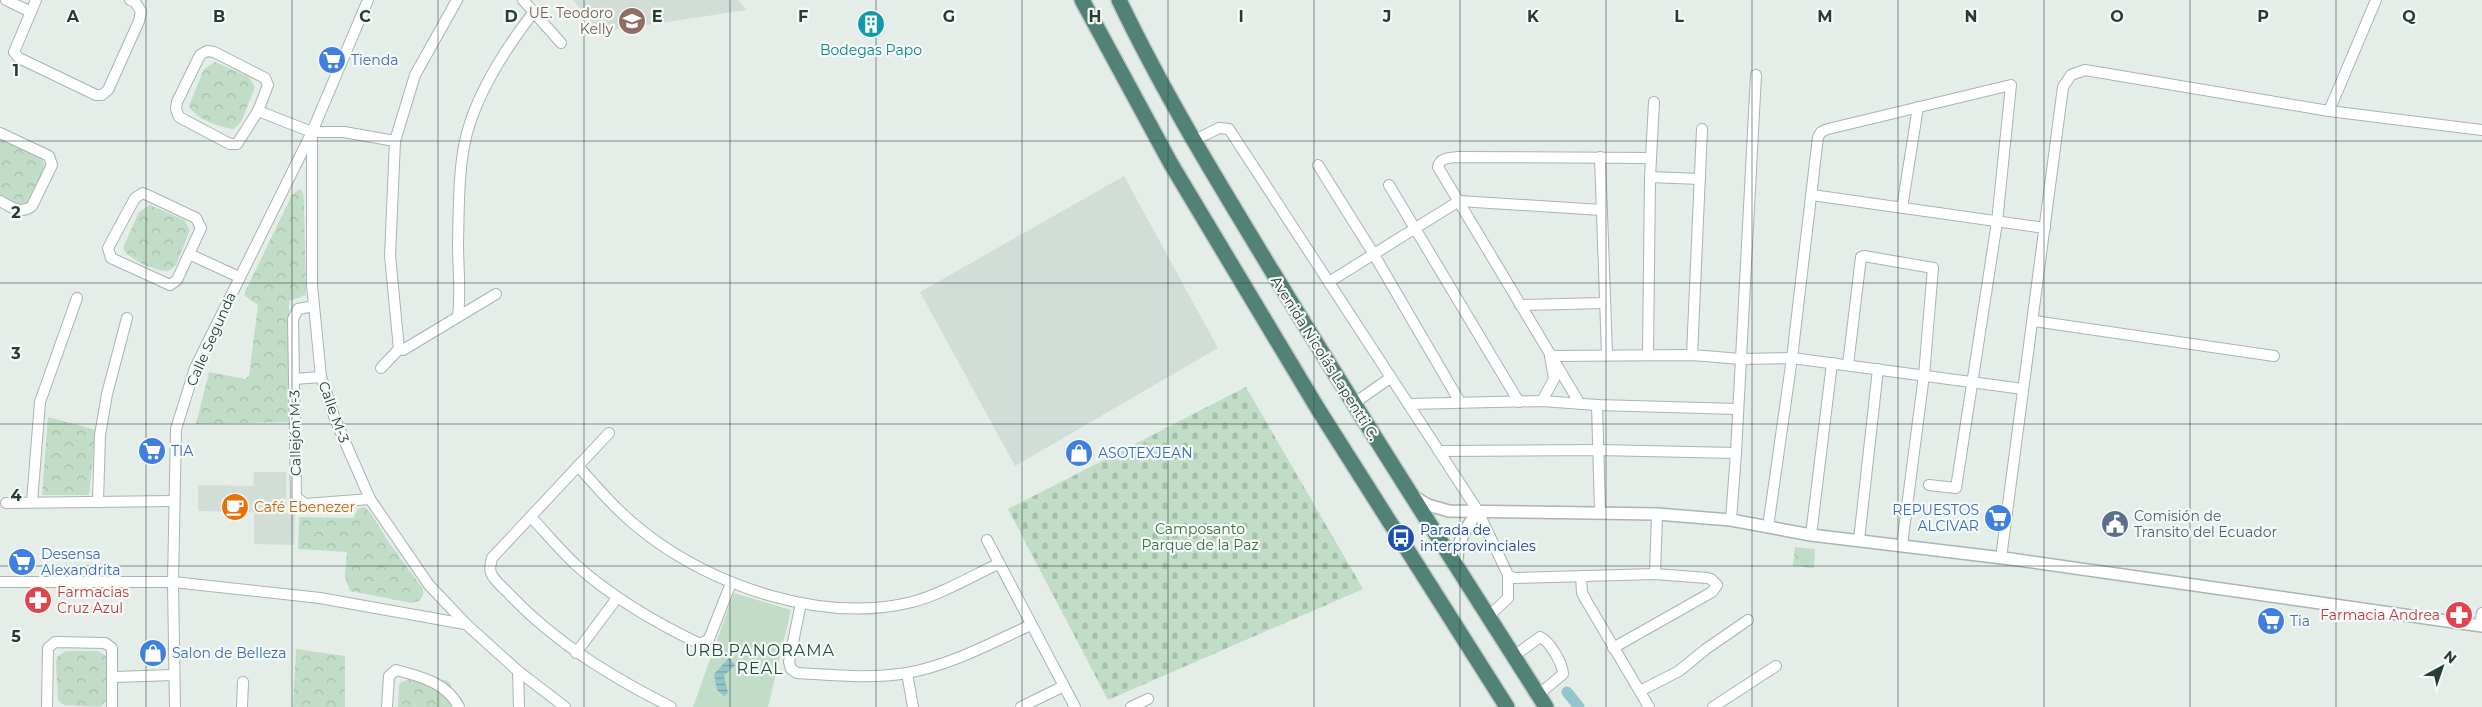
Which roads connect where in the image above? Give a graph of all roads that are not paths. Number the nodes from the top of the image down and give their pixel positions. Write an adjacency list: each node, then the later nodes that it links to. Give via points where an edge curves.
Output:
1 (6, 0): 10 (street)
2 (36, 0): 10 (street)
3 (130, 0): 10 (street, via 141,10 139,20 108,90 102,95 19,58 14,52)
4 (368, 0): 20 (street, Calle Segunda)
5 (457, 0): 23 (street, via 415,75)
6 (523, 0): 11 (street)
7 (1082, 0): 141 (highway, via 1171,164 1308,392)
8 (1119, 0): 22 (highway, Avenida Nicolás Lapentti C.)
9 (2376, 0): 17 (street)
10 (31, 12)
11 (534, 12): 12 (street); 47 (street, via 492,76 467,132 462,161 458,242)
12 (561, 43)
13 (1756, 75): 57 (street)
14 (1654, 102): 25 (street)
15 (1918, 106): 30 (street, via 1821,132); 33 (street); 35 (street, via 2011,85)
16 (258, 111): 16 (street, via 267,90 265,78 207,51 200,55 176,109 179,117 230,144 242,140); 20 (street)
17 (2329, 111): 19 (street); 36 (street, via 2086,70 2072,75 2063,87)
18 (1702, 129): 28 (street)
19 (2482, 130)
20 (312, 132): 23 (street, via 344,132); 40 (street, Calle Segunda); 46 (street, Calle M-3)
21 (0, 133): 31 (street, via 49,156 52,165 27,210 20,211)
22 (1193, 140): 41 (street, via 1219,128 1229,129); 71 (highway, Avenida Nicolás Lapentti C.)
23 (395, 141): 50 (street, via 390,256)
24 (1600, 157): 25 (street); 32 (street, via 1442,159 1438,167); 34 (street)
25 (1651, 158): 27 (street)
26 (1318, 166): 38 (street)
27 (1650, 177): 28 (street); 52 (street)
28 (1700, 179): 53 (street)
29 (1389, 185): 37 (street)
30 (1812, 195): 33 (street); 56 (street)
31 (0, 201)
32 (1459, 201): 34 (street); 37 (street); 45 (street)
33 (1902, 208): 35 (street)
34 (1602, 210): 44 (street)
35 (1997, 222): 36 (street); 66 (street)
36 (2045, 228): 49 (street)
37 (1414, 229): 38 (street); 70 (street)
38 (1373, 253): 41 (street); 69 (street)
39 (189, 254): 39 (street, via 200,228 196,218 143,193 135,198 108,248 111,258 170,285 178,280); 40 (street)
40 (239, 278): 85 (street, Calle Segunda, via 195,368 176,430)
41 (1329, 282): 64 (street)
42 (496, 294): 47 (street)
43 (77, 298): 86 (street, via 40,402)
44 (1604, 303): 45 (street); 51 (street)
45 (1520, 305): 54 (street)
46 (314, 306): 63 (street, Calle M-3); 65 (street, Callejón M-3, via 298,309 293,319)
47 (458, 316): 50 (street, via 403,350)
48 (128, 318): 84 (street, via 107,394 100,434)
49 (2034, 321): 55 (street); 67 (street)
50 (399, 349): 60 (street)
51 (1607, 354): 52 (street); 54 (street)
52 (1648, 354): 53 (street)
53 (1692, 355): 57 (street)
54 (1550, 356): 68 (street, via 1554,379); 73 (street)
55 (2274, 356)
56 (1792, 358): 57 (street); 58 (street); 93 (street)
57 (1741, 359): 75 (street)
58 (1832, 363): 59 (street); 94 (street)
59 (1848, 365): 61 (street); 62 (street, via 1859,260 1864,256 1933,268)
60 (381, 368)
61 (1878, 369): 62 (street); 96 (street)
62 (1924, 375): 66 (street); 97 (street)
63 (321, 377): 65 (street); 83 (street, Calle M-3)
64 (1390, 378): 71 (street); 72 (street)
65 (294, 379): 83 (street, Callejón M-3, via 296,497 305,504)
66 (1971, 382): 67 (street); 81 (street, via 1956,488)
67 (2023, 389): 98 (street)
68 (1542, 401): 70 (street); 73 (street)
69 (1460, 402): 70 (street); 72 (street)
70 (1519, 402)
71 (1353, 404): 82 (highway, Avenida Nicolás Lapentti C.)
72 (1409, 404): 78 (street)
73 (1580, 404): 74 (street)
74 (1597, 405): 75 (street); 77 (street)
75 (1738, 409): 79 (street)
76 (609, 433): 80 (street)
77 (1598, 450): 78 (street); 79 (street); 89 (street)
78 (1439, 451): 88 (street)
79 (1736, 453): 92 (street)
80 (578, 466): 91 (street); 106 (street, via 644,533 677,556)
81 (1929, 484)
82 (1412, 495): 88 (street, via 1428,505 1449,511); 100 (highway, Avenida Nicolás Lapentti C.)
83 (370, 499): 112 (street, Calle M-3, via 429,585)
84 (98, 501): 85 (street); 86 (street)
85 (174, 501): 105 (street, Calle Segunda)
86 (32, 502): 87 (street)
87 (6, 503)
88 (1478, 511): 89 (street); 100 (street, via 1456,550); 102 (street)
89 (1600, 512): 90 (street)
90 (1657, 514): 92 (street); 101 (street)
91 (531, 517): 107 (street, via 576,565); 116 (street, via 492,558 492,576 522,607)
92 (1731, 520): 93 (street)
93 (1768, 527): 94 (street)
94 (1811, 535): 96 (street)
95 (987, 540): 99 (street)
96 (1859, 540): 97 (street)
97 (1902, 545): 98 (street)
98 (2001, 558): 114 (street)
99 (998, 564): 108 (street, via 941,592 911,602 860,608); 113 (street)
100 (1457, 564): 110 (highway, Avenida Nicolás Lapentti C.)
101 (1655, 574): 103 (street); 115 (street, via 1706,578 1717,585 1712,592)
102 (1508, 575): 103 (street, via 1514,578); 110 (street, via 1508,598)
103 (1581, 576): 115 (street, via 1582,593)
104 (0, 582): 105 (street)
105 (173, 582): 112 (street, via 320,598); 121 (street, Calle Segunda)
106 (731, 583): 107 (street, via 709,639 700,644 660,625); 108 (street)
107 (617, 598): 116 (street)
108 (801, 603): 120 (street, via 789,662 797,673 853,677)
109 (2482, 613): 114 (street)
110 (1489, 616): 117 (highway, Avenida Nicolás Lapentti C.)
111 (1748, 620): 125 (street, via 1679,671)
112 (466, 624): 119 (street, Calle M-3)
113 (1031, 625): 120 (street, via 957,659); 124 (street)
114 (2481, 625)
115 (1613, 648): 125 (street)
116 (576, 653): 136 (street)
117 (1514, 656): 127 (highway, Avenida Nicolás Lapentti C.); 127 (street, via 1540,637 1546,641 1563,674)
118 (1776, 666): 143 (street)
119 (518, 671): 134 (street); 135 (street, Calle M-3)
120 (907, 673): 137 (street)
121 (174, 674): 122 (street); 130 (street, Calle Segunda)
122 (114, 677): 128 (street, via 112,648 108,644 55,642 48,648); 129 (street)
123 (243, 682): 131 (street)
124 (1064, 686): 138 (street); 139 (street)
125 (1640, 691): 142 (street)
126 (1148, 699): 140 (street)
127 (1542, 701)
128 (47, 707)
129 (112, 707)
130 (175, 707)
131 (242, 707)
132 (387, 707): 133 (street, via 388,676 396,670 440,686 454,697)
133 (458, 707)
134 (519, 707)
135 (565, 707)
136 (671, 707)
137 (913, 707)
138 (1021, 707)
139 (1075, 707)
140 (1131, 707)
141 (1507, 707)
142 (1649, 707)
143 (1713, 707)

